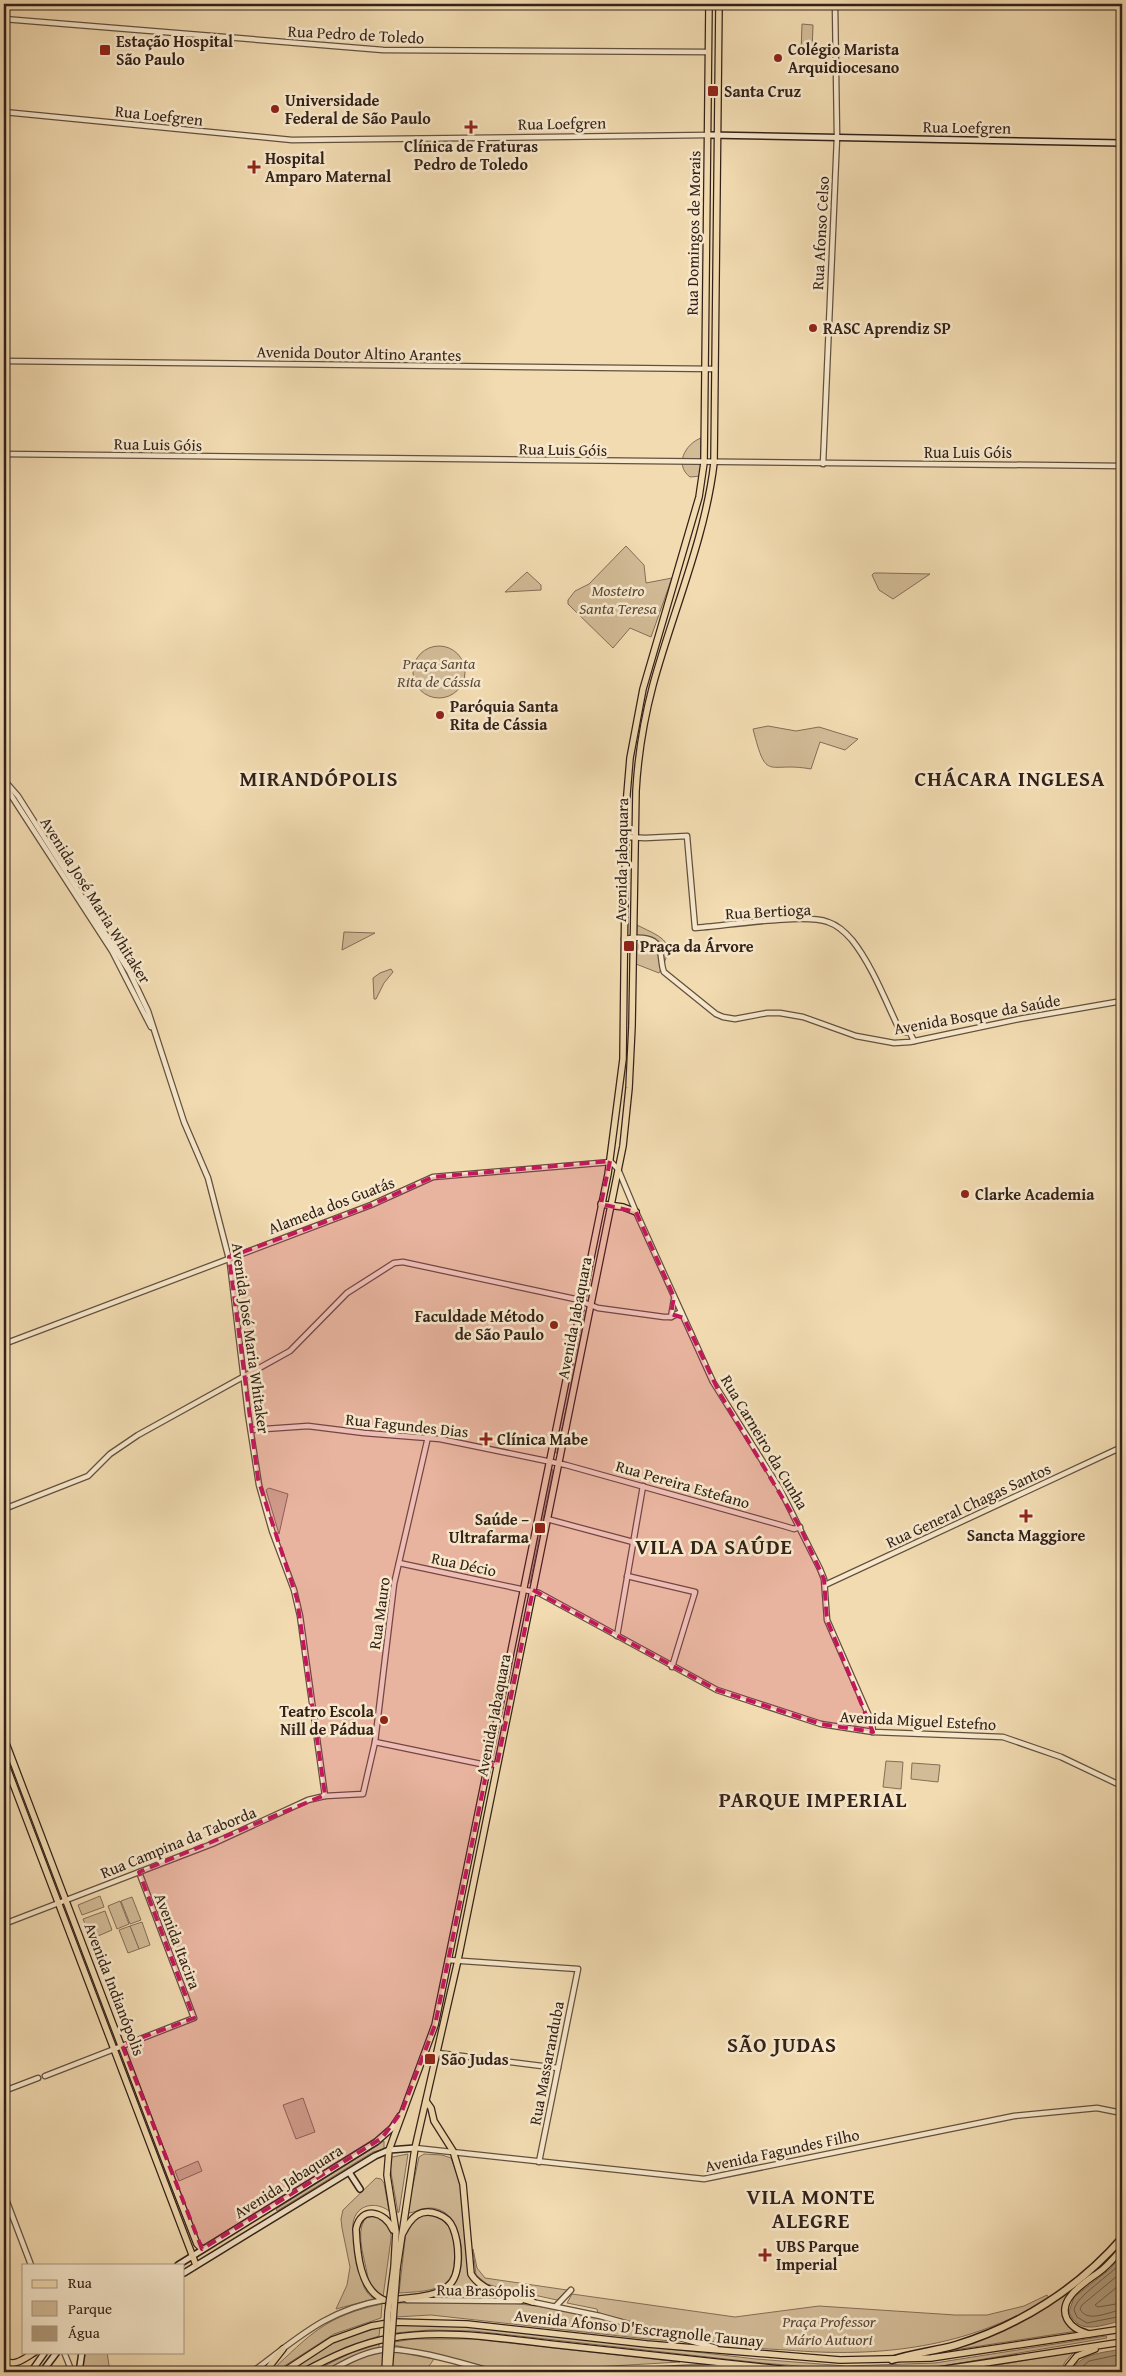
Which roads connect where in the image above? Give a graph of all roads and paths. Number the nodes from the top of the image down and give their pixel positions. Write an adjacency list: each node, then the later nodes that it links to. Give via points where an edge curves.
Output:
1 (709, 4): 5 (main road, Rua Domingos de Morais)
2 (719, 4): 8 (main road, Rua Domingos de Morais)
3 (835, 4): 9 (street, Rua Afonso Celso)
4 (4, 19): 5 (street, Rua Pedro de Toledo, via 383,50)
5 (708, 52): 7 (main road, Rua Domingos de Morais)
6 (4, 112): 7 (street, Rua Loefgren, via 292,140)
7 (708, 135): 8 (main road, Rua Loefgren); 12 (main road, Rua Domingos de Morais)
8 (717, 135): 9 (main road, Rua Loefgren); 13 (main road, Rua Domingos de Morais)
9 (837, 137): 10 (main road, Rua Loefgren); 17 (street, Rua Afonso Celso)
10 (1122, 143)
11 (4, 362): 12 (street, Avenida Doutor Altino Arantes)
12 (704, 369): 13 (street, Avenida Doutor Altino Arantes); 15 (main road, Rua Domingos de Morais)
13 (715, 369): 16 (main road, Rua Domingos de Morais)
14 (4, 454): 15 (street, Rua Luis Góis)
15 (704, 463): 16 (street, Rua Luis Góis); 23 (main road, Avenida Jabaquara, via 692,528 643,689 628,776)
16 (714, 463): 17 (street, Rua Luis Góis); 24 (main road, Avenida Jabaquara, via 709,499 653,686 644,727 637,777)
17 (822, 464): 18 (street, Rua Luis Góis)
18 (1122, 466)
19 (4, 775): 22 (street)
20 (4, 780): 22 (street, Avenida José Maria Whitaker)
21 (4, 784): 29 (street, via 112,951)
22 (14, 790): 29 (street, Avenida José Maria Whitaker, via 129,970)
23 (626, 837): 24 (street); 26 (main road, Avenida Jabaquara)
24 (635, 838): 25 (main road, Avenida Jabaquara); 28 (street, Rua Bertioga, via 687,836 695,928 816,919 843,931 856,946 900,1031 910,1033)
25 (634, 938): 26 (street); 28 (street, Avenida Bosque da Saúde, via 646,938 657,944 664,972 723,1017 735,1019 780,1013 871,1039 897,1043); 31 (main road, Avenida Jabaquara, via 629,1088)
26 (624, 939): 30 (main road, Avenida Jabaquara, via 623,1059)
27 (1122, 1002): 28 (street, Avenida Bosque da Saúde)
28 (914, 1041)
29 (162, 1051): 35 (street, Avenida José Maria Whitaker, via 162,1060 184,1122 208,1178)
30 (610, 1161): 31 (street); 32 (main road, Avenida Jabaquara); 35 (street, Alameda dos Guatás, via 433,1177 371,1205)
31 (618, 1169): 33 (main road, Avenida Jabaquara); 34 (street, Rua Carneiro da Cunha)
32 (601, 1204): 33 (main road); 37 (main road, Avenida Jabaquara)
33 (611, 1205): 34 (main road); 38 (main road, Avenida Jabaquara)
34 (636, 1212): 36 (street, Rua Carneiro da Cunha)
35 (229, 1257): 42 (street, Alameda dos Guatás); 43 (street, Avenida José Maria Whitaker)
36 (674, 1297): 39 (street, Rua Carneiro da Cunha); 40 (street)
37 (581, 1302): 38 (street); 43 (street, via 511,1284 394,1263 347,1293 296,1347); 47 (main road, Avenida Jabaquara)
38 (591, 1306): 40 (street); 48 (main road, Avenida Jabaquara)
39 (681, 1312): 40 (street); 41 (street, Rua Carneiro da Cunha)
40 (673, 1316): 41 (street)
41 (684, 1318): 52 (street, Rua Carneiro da Cunha, via 720,1394 775,1479)
42 (4, 1344)
43 (245, 1378): 44 (street, Avenida José Maria Whitaker); 50 (street, via 138,1435 110,1454 88,1476)
44 (251, 1430): 45 (street, Rua Fagundes Dias, via 308,1426); 69 (street, Avenida José Maria Whitaker, via 264,1506 300,1616)
45 (428, 1437): 47 (street, Rua Fagundes Dias); 54 (street, Rua Mauro)
46 (1122, 1448): 56 (street, Rua General Chagas Santos)
47 (549, 1461): 48 (street, Rua Fagundes Dias); 57 (main road, Avenida Jabaquara)
48 (559, 1463): 49 (street, Rua Pereira Estefano); 51 (main road, Avenida Jabaquara)
49 (643, 1486): 52 (street, Rua Pereira Estefano, via 794,1529); 53 (street)
50 (4, 1509)
51 (547, 1519): 53 (street); 58 (main road, Avenida Jabaquara)
52 (800, 1527): 56 (street, Rua Carneiro da Cunha)
53 (633, 1542): 55 (street)
54 (399, 1563): 57 (street, Rua Décio); 63 (street, Rua Mauro)
55 (626, 1576): 59 (street); 60 (street, via 695,1592)
56 (825, 1585): 61 (street, Rua Carneiro da Cunha, via 827,1620)
57 (523, 1590): 58 (street, Avenida Miguel Estefno); 65 (main road, Avenida Jabaquara)
58 (532, 1592): 59 (street, Avenida Miguel Estefno); 66 (main road, Avenida Jabaquara)
59 (617, 1636): 60 (street, Avenida Miguel Estefno)
60 (672, 1667): 61 (street, Avenida Miguel Estefno, via 717,1690 821,1724)
61 (873, 1732): 67 (street, Avenida Miguel Estefno, via 1002,1737 1061,1757)
62 (4, 1738): 71 (main road, Avenida Indianópolis)
63 (376, 1742): 65 (street); 68 (street, Rua Mauro)
64 (4, 1760): 72 (main road, Avenida Indianópolis)
65 (488, 1764): 66 (street); 74 (main road, Avenida Jabaquara)
66 (497, 1765): 75 (main road, Avenida Jabaquara)
67 (1122, 1786)
68 (363, 1794): 69 (street, Rua Campina da Taborda)
69 (325, 1796): 70 (street, Rua Campina da Taborda, via 308,1800 212,1844)
70 (139, 1872): 71 (street, Rua Campina da Taborda); 76 (street, Avenida Itacira, via 194,2018)
71 (66, 1900): 72 (street, Rua Campina da Taborda); 76 (main road, Avenida Indianópolis)
72 (58, 1903): 73 (street, Rua Campina da Taborda); 77 (main road, Avenida Indianópolis)
73 (4, 1924)
74 (448, 1960): 75 (street); 82 (main road, Avenida Jabaquara, via 432,2034)
75 (458, 1960): 78 (main road, Avenida Jabaquara); 79 (street, Rua Massaranduba, via 578,1969)
76 (122, 2045): 77 (street); 97 (main road, Avenida Indianópolis)
77 (114, 2048): 80 (street, via 45,2076 43,2080 38,2078); 98 (main road, Avenida Indianópolis)
78 (438, 2053): 79 (street); 81 (main road, Avenida Jabaquara)
79 (558, 2068): 87 (street, Rua Massaranduba)
80 (4, 2091)
81 (426, 2101): 84 (main road, Avenida Jabaquara); 86 (main road)
82 (402, 2111): 85 (main road, Avenida Jabaquara); 91 (main road, Avenida Jabaquara, via 382,2138)
83 (1122, 2113): 87 (street, Avenida Fagundes Filho, via 1097,2108 1014,2116 704,2179)
84 (415, 2148): 85 (main road, Avenida Jabaquara); 86 (street, Avenida Fagundes Filho); 93 (main road)
85 (389, 2150): 88 (main road, Avenida Jabaquara); 95 (main road, via 387,2175)
86 (453, 2151): 87 (street, Avenida Fagundes Filho); 107 (main road, via 466,2196 471,2274 488,2289)
87 (539, 2162)
88 (350, 2172): 89 (main road); 92 (main road, Avenida Jabaquara)
89 (360, 2189)
90 (4, 2194): 99 (street)
91 (268, 2210): 92 (main road, via 270,2216); 97 (main road, Avenida Jabaquara)
92 (263, 2224): 101 (main road, Avenida Jabaquara)
93 (401, 2235): 102 (main road); 106 (main road, via 413,2218 422,2213 444,2217 453,2226 458,2267 454,2279 444,2289)
94 (1122, 2238): 121 (highway, via 1071,2286 1006,2325 955,2345)
95 (396, 2240): 102 (main road); 105 (main road, via 388,2219 378,2213 367,2215 357,2225 364,2280 373,2294)
96 (1122, 2249): 110 (main road, via 1071,2295 1066,2306 1066,2316 1073,2326)
97 (202, 2250): 98 (main road, Avenida Jabaquara)
98 (193, 2256): 100 (main road, Avenida Jabaquara); 101 (main road, Avenida Indianópolis)
99 (31, 2264)
100 (180, 2264)
101 (196, 2265): 103 (main road, Avenida Jabaquara)
102 (395, 2267): 132 (main road, bridge, via 388,2312); 133 (main road, bridge)
103 (185, 2271)
104 (571, 2290): 108 (street)
105 (384, 2300): 106 (street, Rua Brasópolis); 113 (street, Rua Brasópolis, via 328,2317)
106 (392, 2300): 107 (street, Rua Brasópolis)
107 (534, 2302): 108 (street, Rua Brasópolis)
108 (556, 2306): 114 (street, Rua Brasópolis)
109 (1122, 2329): 110 (main road, Avenida Afonso D'Escragnolle Taunay)
110 (1091, 2335): 121 (main road, Avenida Afonso D'Escragnolle Taunay, via 964,2354)
111 (1122, 2342): 112 (main road)
112 (1115, 2343): 138 (main road); 139 (main road, via 1077,2356)
113 (283, 2349): 127 (street, Rua Brasópolis); 128 (main road)
114 (734, 2352): 121 (main road, Avenida Afonso D'Escragnolle Taunay, via 827,2360); 129 (main road, Avenida Afonso D'Escragnolle Taunay, via 467,2324 394,2322 371,2326 332,2340)
115 (32, 2354): 120 (main road, via 16,2363)
116 (44, 2354): 123 (main road)
117 (56, 2354): 124 (main road)
118 (65, 2354): 125 (street)
119 (82, 2354): 126 (main road)
120 (4, 2360)
121 (892, 2360)
122 (753, 2367): 130 (main road, Avenida Afonso D'Escragnolle Taunay, via 479,2336 409,2335 374,2341); 135 (street); 136 (main road, Avenida Afonso D'Escragnolle Taunay)
123 (32, 2370)
124 (42, 2372)
125 (72, 2372)
126 (79, 2372)
127 (252, 2372)
128 (265, 2372)
129 (283, 2372)
130 (304, 2372)
131 (328, 2372): 134 (street, via 365,2355 392,2349)
132 (385, 2372)
133 (389, 2372)
134 (493, 2372)
135 (600, 2372)
136 (799, 2372): 137 (main road, Avenida Afonso D'Escragnolle Taunay)
137 (807, 2372)
138 (926, 2372)
139 (1064, 2372)

